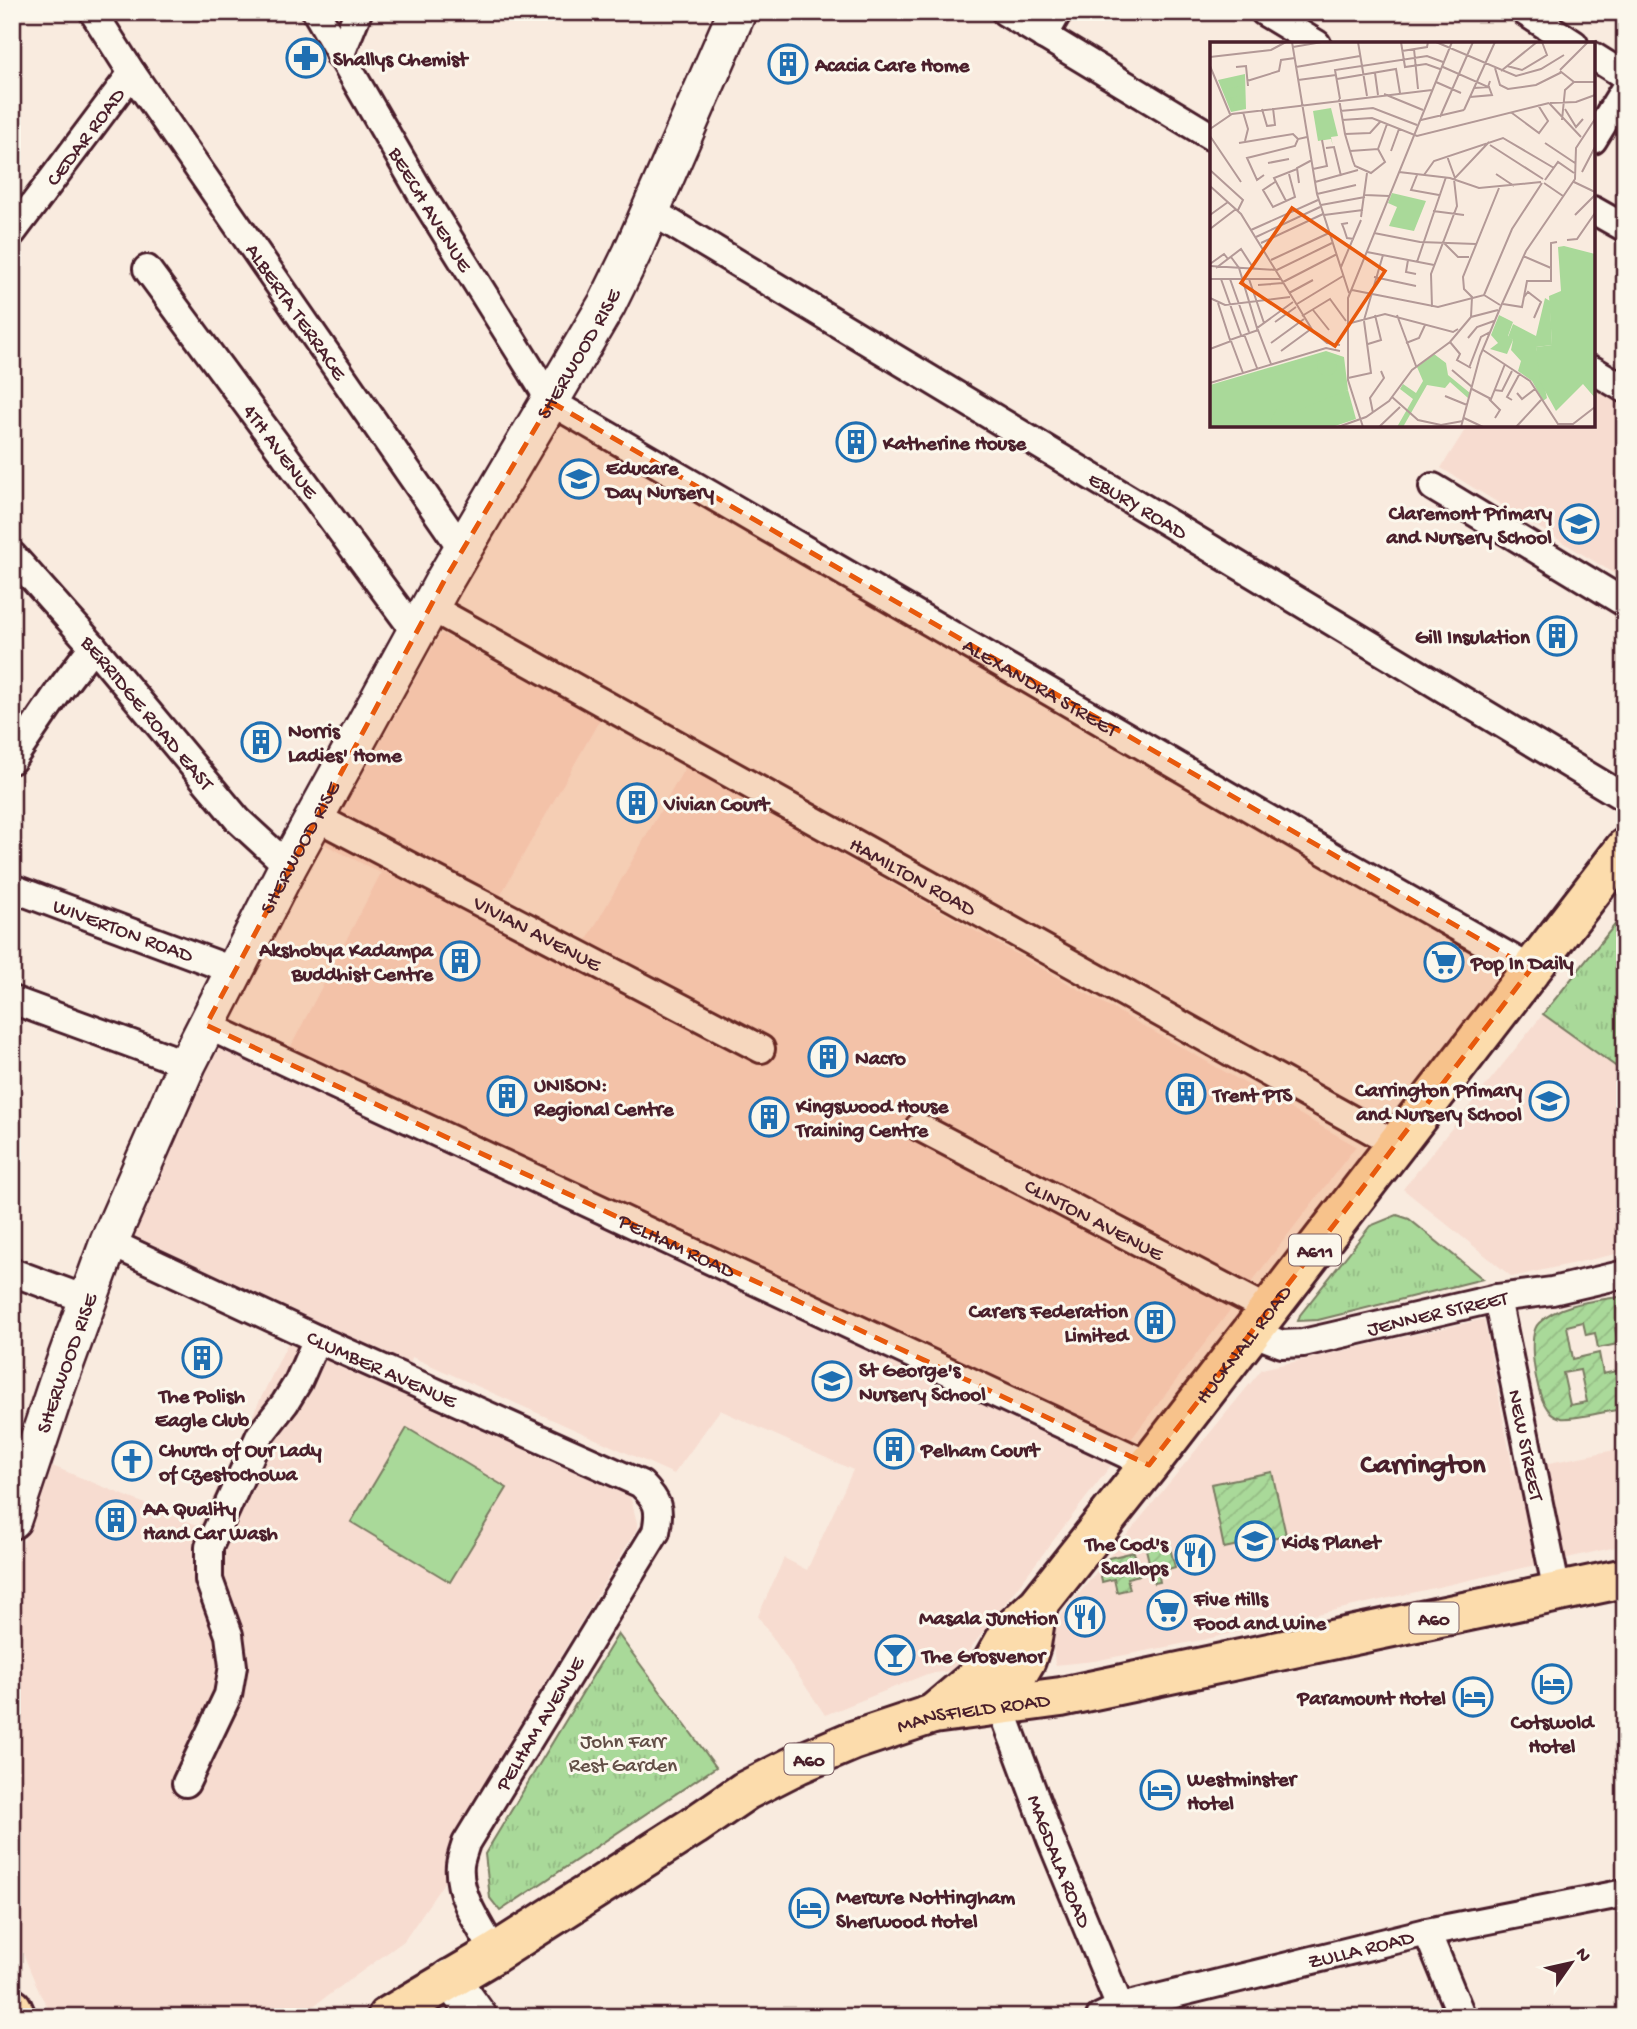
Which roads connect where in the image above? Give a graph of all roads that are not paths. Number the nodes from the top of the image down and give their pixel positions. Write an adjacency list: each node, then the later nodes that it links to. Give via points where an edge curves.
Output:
1 (93, 12): 14 (street, ALBERTA TERRACE)
2 (316, 12): 12 (street, BEECH AVENUE)
3 (358, 12): 12 (street)
4 (737, 12): 19 (main road, SHERWOOD RISE)
5 (1005, 12): 9 (street)
6 (1058, 12): 9 (street)
7 (1264, 12): 10 (street)
8 (1525, 12): 11 (street)
9 (1044, 36): 17 (street)
10 (1314, 42)
11 (1571, 42)
12 (340, 56): 26 (street, BEECH AVENUE)
13 (1595, 57): 15 (street)
14 (132, 73): 22 (street, CEDAR ROAD); 28 (street, ALBERTA TERRACE)
15 (1625, 76)
16 (1625, 88): 18 (street)
17 (1210, 136)
18 (1595, 137)
19 (651, 211): 26 (main road, SHERWOOD RISE, via 607,304); 34 (street, EBURY ROAD)
20 (1595, 211): 21 (street)
21 (1625, 228)
22 (12, 233)
23 (147, 269): 31 (street, 4TH AVENUE)
24 (1595, 371): 25 (street)
25 (1625, 388)
26 (551, 402): 28 (main road, SHERWOOD RISE); 39 (street, ALEXANDRA STREET)
27 (1433, 488): 30 (street)
28 (463, 549): 31 (main road, SHERWOOD RISE)
29 (12, 555): 32 (street, BERRIDGE ROAD EAST)
30 (1625, 603)
31 (423, 620): 35 (main road, SHERWOOD RISE); 46 (street, HAMILTON ROAD, via 1234,1052)
32 (93, 646): 33 (street); 37 (street, BERRIDGE ROAD EAST, via 238,820)
33 (12, 760)
34 (1625, 798)
35 (316, 817): 37 (main road, SHERWOOD RISE); 43 (street, VIVIAN AVENUE)
36 (1625, 848): 39 (main road, HUCKNALL ROAD / A611)
37 (288, 866): 40 (main road, SHERWOOD RISE)
38 (12, 888): 40 (street, WIVERTON ROAD)
39 (1531, 969): 46 (main road, HUCKNALL ROAD / A611)
40 (235, 971): 42 (main road, SHERWOOD RISE)
41 (12, 1000): 44 (street)
42 (206, 1025): 44 (main road, SHERWOOD RISE); 54 (street, PELHAM ROAD)
43 (761, 1049)
44 (187, 1064): 47 (main road, SHERWOOD RISE)
45 (919, 1127): 52 (street, CLINTON AVENUE)
46 (1396, 1144): 52 (main road, HUCKNALL ROAD / A611)
47 (109, 1242): 51 (main road, SHERWOOD RISE); 53 (street, CLUMBER AVENUE)
48 (12, 1272): 51 (street)
49 (1625, 1274): 50 (street, JENNER STREET)
50 (1497, 1298): 52 (street, JENNER STREET, via 1303,1343 1282,1344); 58 (street, NEW STREET)
51 (88, 1300): 56 (main road, SHERWOOD RISE)
52 (1260, 1321): 54 (main road, HUCKNALL ROAD / A611)
53 (317, 1339): 55 (street, CLUMBER AVENUE, via 641,1484); 63 (street, via 298,1382 260,1435 209,1547 209,1580 229,1635 233,1666 228,1695)
54 (1149, 1465): 59 (main road, HUCKNALL ROAD / A611)
55 (654, 1497): 66 (street, PELHAM AVENUE, via 656,1532 466,1843 460,1866 462,1882)
56 (13, 1516)
57 (1625, 1578): 58 (main road, MANSFIELD ROAD / A60)
58 (1557, 1592): 61 (main road, MANSFIELD ROAD / A60, via 1061,1697)
59 (1038, 1605): 60 (main road, HUCKNALL ROAD, via 1012,1630); 61 (main road, HUCKNALL ROAD / A611, via 1026,1660)
60 (991, 1665): 61 (main road, via 990,1679); 62 (main road, HUCKNALL ROAD)
61 (1000, 1704): 62 (main road, MANSFIELD ROAD / A60); 69 (street, MAGDALA ROAD)
62 (933, 1714): 66 (main road, MANSFIELD ROAD / A60, via 852,1741 746,1791)
63 (186, 1783)
64 (1625, 1893): 65 (street, ZULLA ROAD)
65 (1427, 1932): 69 (street, ZULLA ROAD); 73 (street)
66 (495, 1953): 67 (main road, MANSFIELD ROAD / A60)
67 (450, 1978): 71 (main road, MANSFIELD ROAD / A60); 72 (main road)
68 (12, 2008): 70 (main road)
69 (1115, 2014)
70 (16, 2017)
71 (387, 2017)
72 (478, 2017)
73 (1462, 2017)

